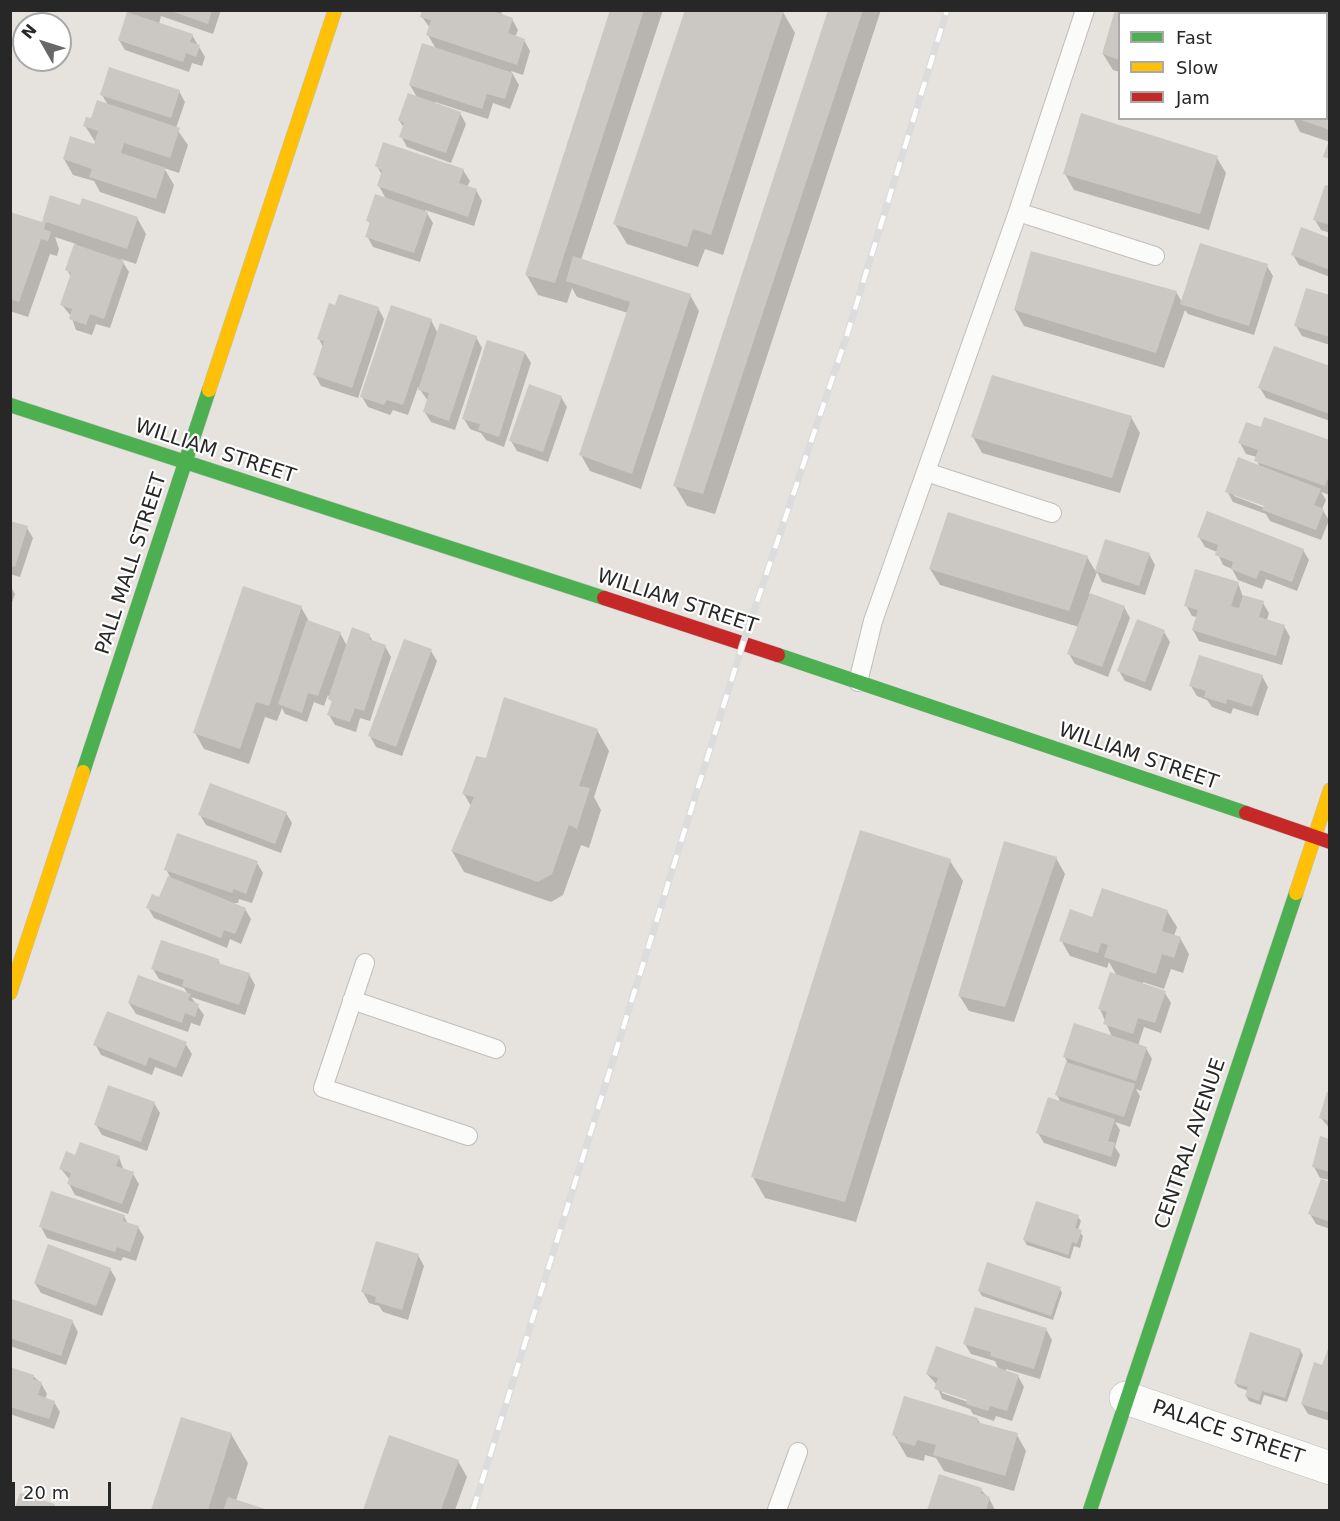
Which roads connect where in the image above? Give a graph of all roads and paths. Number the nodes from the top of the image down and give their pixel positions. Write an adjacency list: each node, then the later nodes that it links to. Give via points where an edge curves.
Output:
1 (335, 10): 6 (street, PALL MALL STREET)
2 (1085, 10): 3 (lane)
3 (1018, 212): 4 (lane); 7 (lane)
4 (1155, 256)
5 (10, 405): 6 (street, WILLIAM STREET)
6 (186, 463): 9 (street, WILLIAM STREET); 14 (street, PALL MALL STREET)
7 (926, 472): 8 (lane); 9 (lane, via 873,621)
8 (1053, 513)
9 (858, 682): 11 (street, WILLIAM STREET)
10 (1329, 790): 11 (street, CENTRAL AVENUE)
11 (1314, 837): 12 (street, WILLIAM STREET); 18 (street, CENTRAL AVENUE)
12 (1329, 842)
13 (365, 963): 15 (lane)
14 (10, 993)
15 (352, 1000): 16 (lane); 17 (lane, via 323,1088)
16 (496, 1049)
17 (468, 1136)
18 (1126, 1398): 20 (street, PALACE STREET); 22 (street, CENTRAL AVENUE)
19 (798, 1452): 21 (lane)
20 (1329, 1468)
21 (777, 1510)
22 (1090, 1510)

